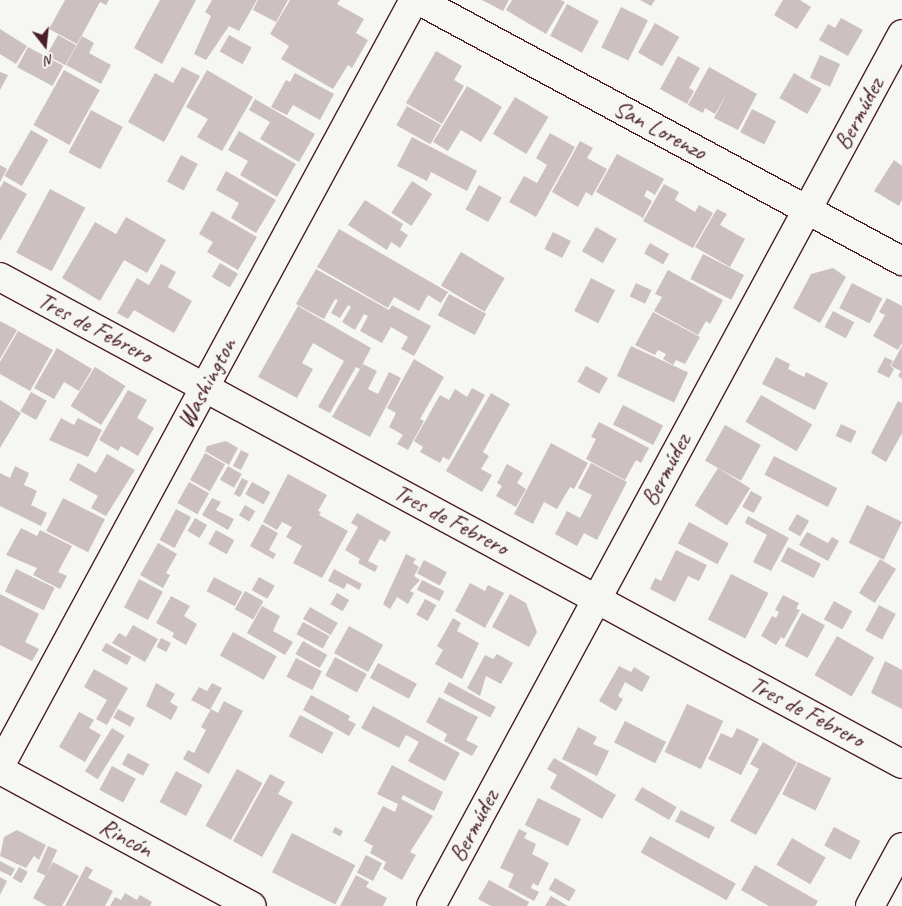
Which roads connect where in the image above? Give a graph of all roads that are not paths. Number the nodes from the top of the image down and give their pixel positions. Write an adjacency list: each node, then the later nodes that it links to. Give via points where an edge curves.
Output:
1 (414, 0): 7 (street, Washington)
2 (418, 0): 4 (street, San Lorenzo)
3 (902, 34): 4 (street, Bermúdez)
4 (807, 210): 5 (street, San Lorenzo); 8 (street, Bermúdez)
5 (902, 261)
6 (0, 276): 7 (street, Tres de Febrero)
7 (205, 387): 8 (street, Tres de Febrero); 10 (street, Washington)
8 (597, 599): 9 (street, Tres de Febrero); 14 (street, Bermúdez)
9 (902, 764)
10 (0, 766)
11 (0, 770): 13 (street, Rincón)
12 (902, 848): 15 (street)
13 (252, 906)
14 (431, 906)
15 (870, 906)

